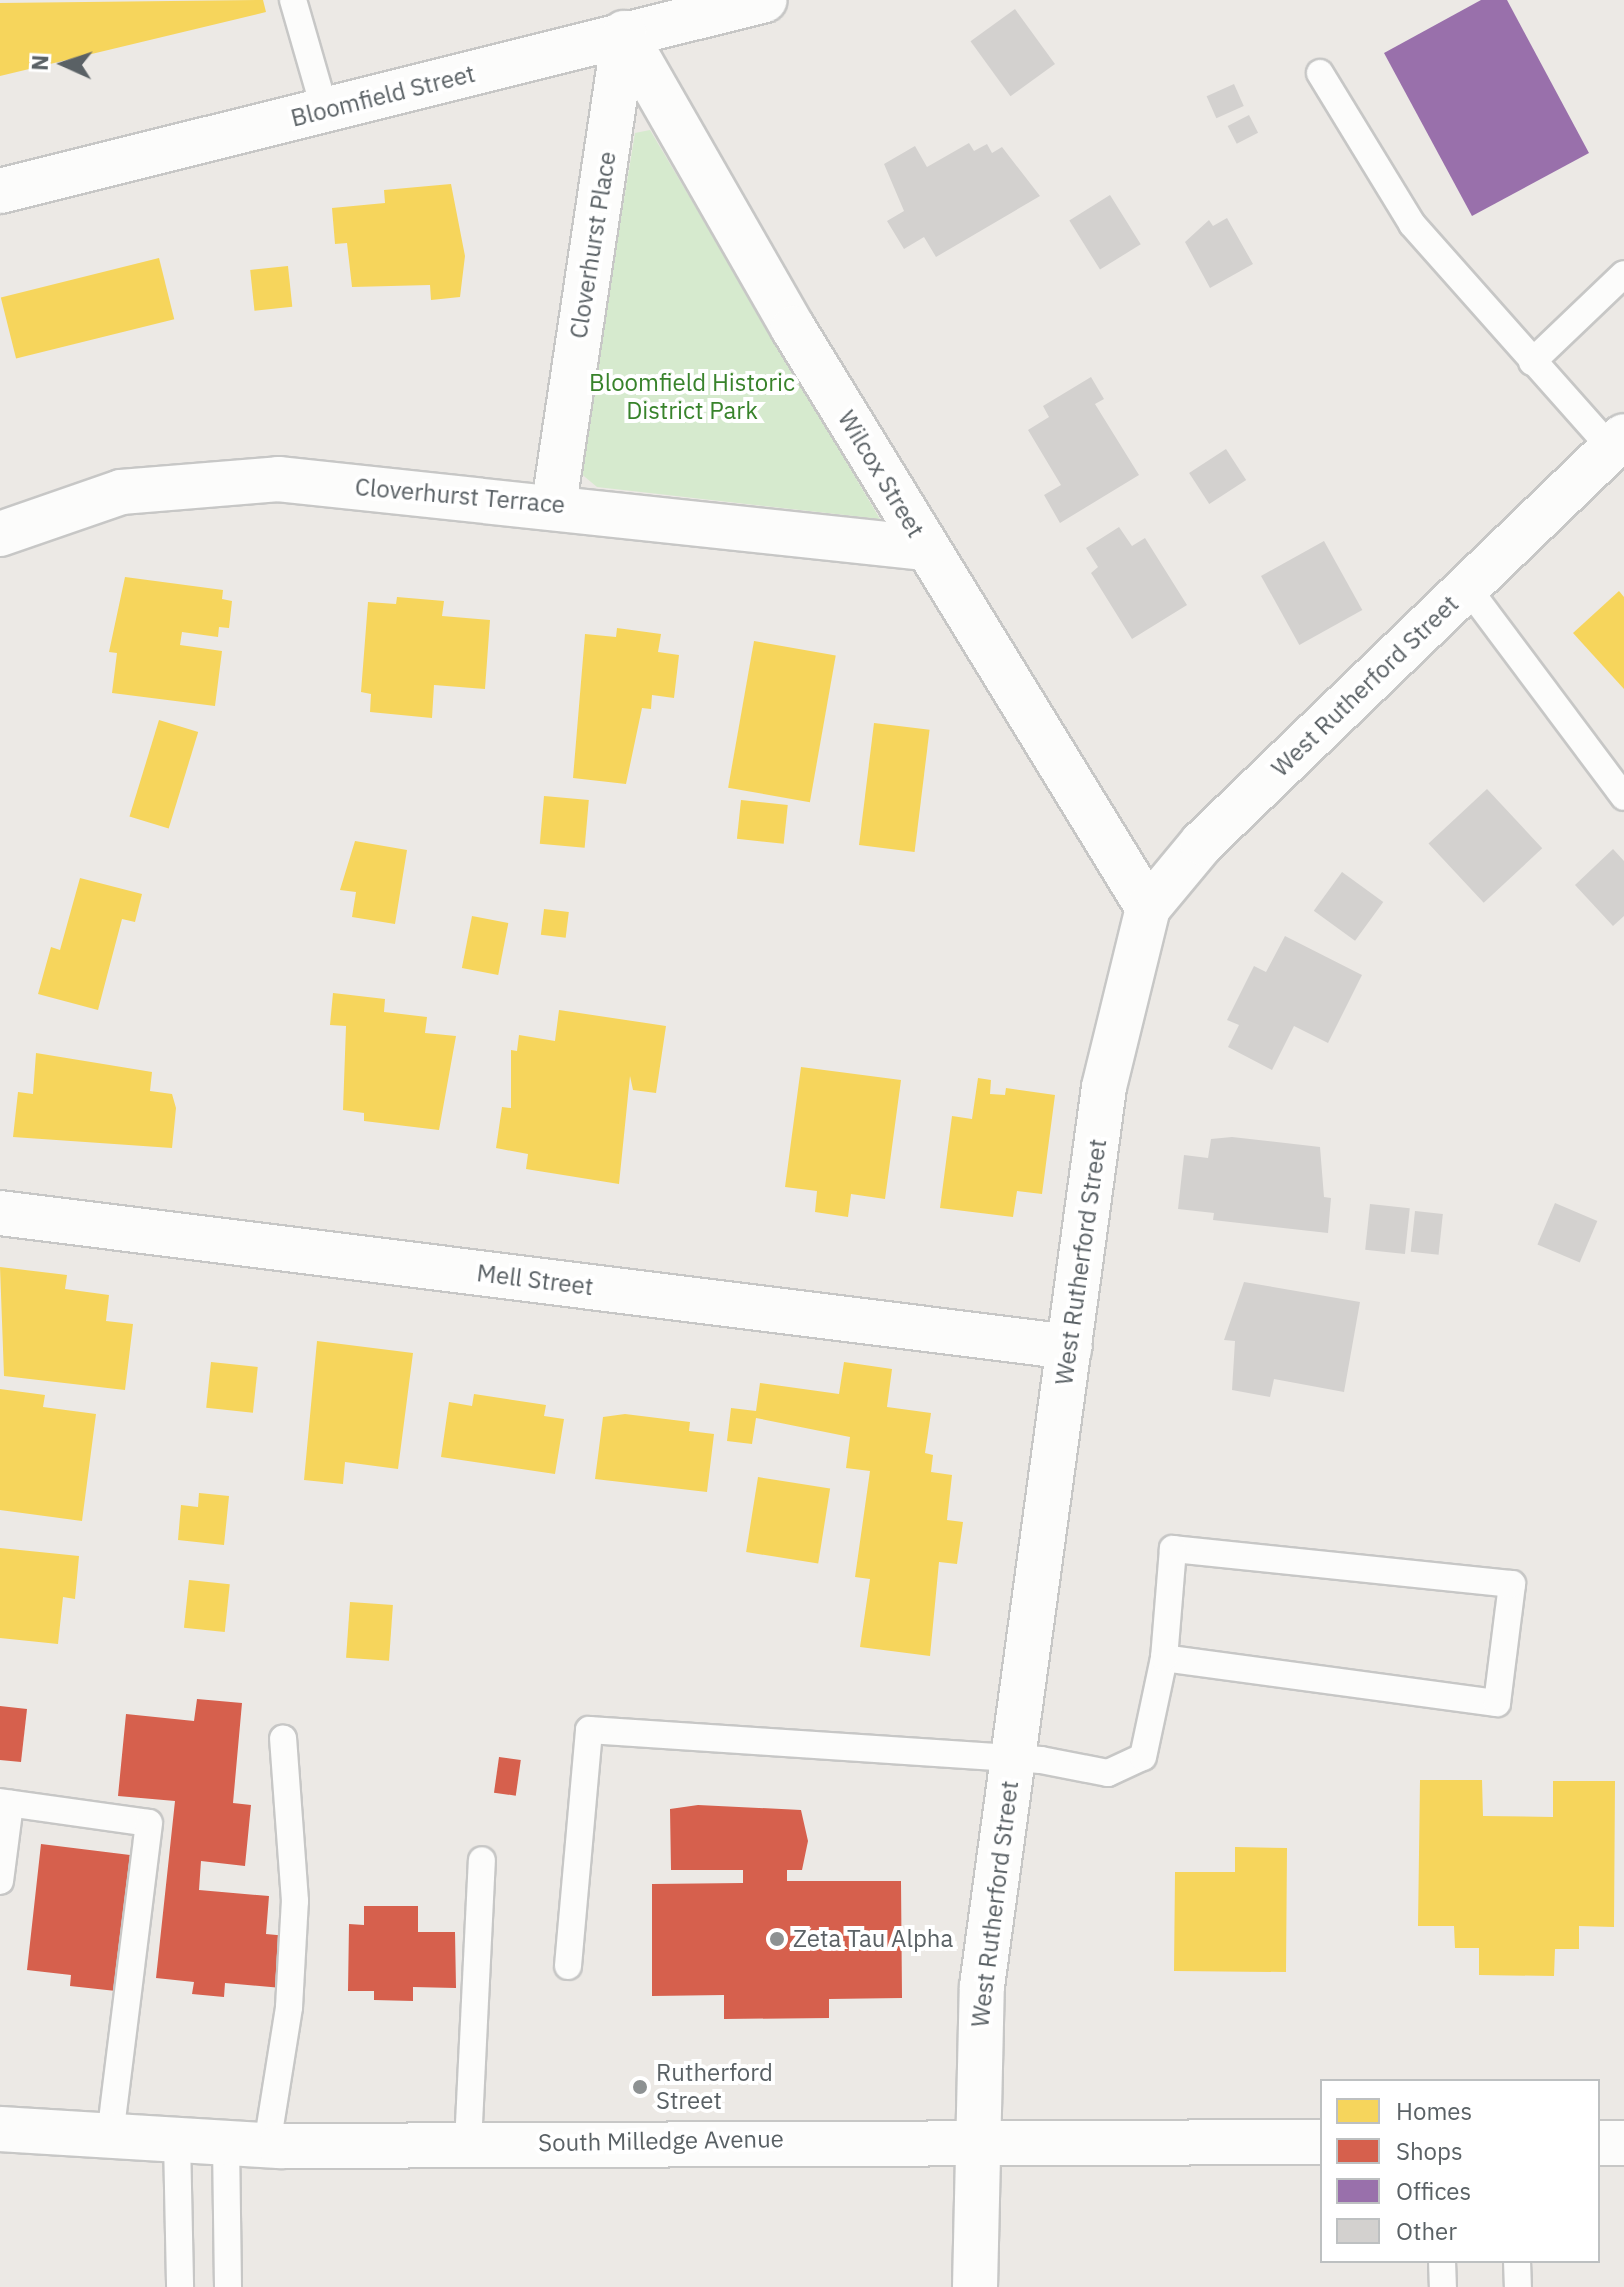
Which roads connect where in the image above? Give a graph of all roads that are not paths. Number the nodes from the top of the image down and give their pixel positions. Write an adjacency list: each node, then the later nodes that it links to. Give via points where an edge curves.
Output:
1 (293, 0): 5 (lane)
2 (765, 0): 3 (street, Bloomfield Street)
3 (624, 33): 5 (street, Bloomfield Street); 10 (street, Cloverhurst Place); 12 (street, Wilcox Street)
4 (1320, 73): 8 (lane, via 1412,224)
5 (325, 111): 6 (street, Bloomfield Street)
6 (0, 191)
7 (1624, 274): 8 (lane)
8 (1532, 362): 9 (lane)
9 (1617, 442): 13 (street, West Rutherford Street)
10 (554, 504): 11 (street, Cloverhurst Terrace, via 278,479 121,492); 12 (street, Cloverhurst Terrace)
11 (0, 534)
12 (925, 548): 15 (street, Wilcox Street)
13 (1467, 587): 14 (lane); 15 (street, West Rutherford Street, via 1202,843)
14 (1624, 797)
15 (1148, 908): 17 (street, West Rutherford Street, via 1104,1087)
16 (0, 1213): 17 (street, Mell Street)
17 (1070, 1347): 20 (street, West Rutherford Street)
18 (1164, 1658): 18 (lane, via 1497,1703 1512,1584 1173,1549); 20 (lane, via 1143,1757 1127,1769)
19 (283, 1738): 32 (lane, via 295,1901 289,2007)
20 (1013, 1762): 24 (lane, via 589,1730); 27 (street, West Rutherford Street, via 982,1986)
21 (5, 1803): 23 (lane); 26 (lane, via 149,1823)
22 (482, 1860): 33 (lane)
23 (0, 1881)
24 (568, 1966)
25 (0, 2129): 26 (street, South Milledge Avenue)
26 (110, 2136): 28 (street, South Milledge Avenue)
27 (974, 2138): 29 (street, South Milledge Avenue); 33 (street, South Milledge Avenue); 38 (street, West Rutherford Street)
28 (177, 2140): 32 (street, South Milledge Avenue); 36 (lane)
29 (1320, 2142)
30 (1600, 2143): 31 (street)
31 (1624, 2143)
32 (247, 2144): 33 (street, South Milledge Avenue); 37 (lane)
33 (468, 2144)
34 (1442, 2263): 39 (lane)
35 (1517, 2263): 40 (lane)
36 (180, 2287)
37 (228, 2287)
38 (975, 2287)
39 (1443, 2287)
40 (1518, 2287)

